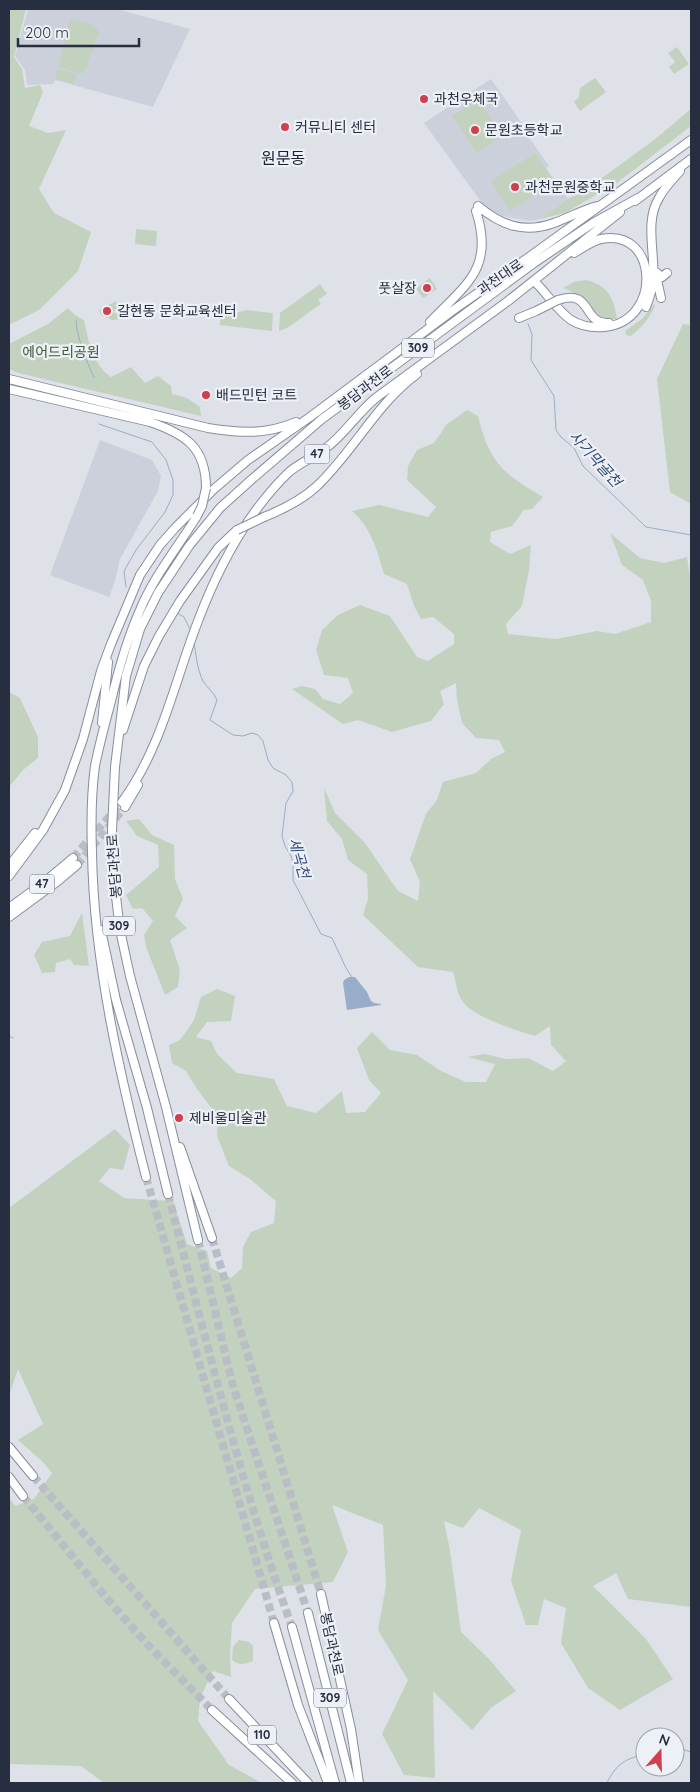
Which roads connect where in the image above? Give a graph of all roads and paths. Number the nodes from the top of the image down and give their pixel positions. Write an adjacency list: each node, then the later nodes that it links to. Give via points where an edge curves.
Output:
1 (691, 140): 4 (highway, 과천대로 / 47)
2 (691, 159): 3 (highway, 과천대로 / 47); 6 (highway, via 658,198 653,212)
3 (638, 198): 5 (highway, 봉담과천로 / 309); 8 (highway, 과천대로 / 47)
4 (602, 205): 5 (highway, 과천대로 / 47); 17 (highway, via 554,223 525,228 493,218 477,208 482,241 476,269 463,289)
5 (532, 260): 17 (highway, 과천대로 / 47, via 509,270); 22 (highway, 봉담과천로 / 309, via 514,277 322,420 220,508 189,546 158,593 140,628 126,676)
6 (653, 268): 7 (highway, via 662,277); 10 (highway); 12 (highway, via 651,295)
7 (667, 273)
8 (543, 274): 11 (highway, 과천대로 / 47); 15 (highway, via 600,240 613,238 633,246 645,265 648,282 641,303)
9 (537, 284): 15 (highway, via 560,310 580,325 611,326)
10 (661, 298)
11 (508, 301): 22 (highway, bridge, via 497,315 411,379 377,413 330,473 301,498 227,537 180,601 159,636 144,666); 24 (highway, 47, via 377,397 326,449 288,473 259,508 235,543 209,595 156,744 139,784)
12 (646, 307)
13 (536, 311): 14 (highway); 15 (highway, bridge, via 566,297 582,302 597,322 614,323); 16 (highway)
14 (518, 318)
15 (626, 318)
16 (532, 320)
17 (419, 334): 20 (highway, 과천대로 / 47)
18 (9, 379): 20 (highway, 47, via 155,416 234,432 267,431)
19 (9, 389): 23 (highway, 봉담과천로 / 309, bridge, via 150,422 180,434 194,447 205,470 202,506 140,608 122,660)
20 (310, 417): 21 (highway, 47, via 248,460 214,489 160,545 140,575)
21 (111, 644): 23 (highway); 25 (highway, 47, via 100,671 74,769)
22 (119, 738): 31 (highway, 봉담과천로 / 309, via 112,830 120,930)
23 (101, 742): 28 (highway, 봉담과천로 / 309, via 92,797)
24 (123, 804)
25 (52, 815): 26 (highway); 27 (highway, 47)
26 (9, 866)
27 (9, 876)
28 (92, 879): 32 (highway, 봉담과천로, via 107,1001 121,1078); 33 (highway, 봉담과천로 / 309, via 112,984)
29 (9, 908): 30 (highway, 47, via 75,861 58,881)
30 (9, 917)
31 (166, 1108): 34 (highway, 봉담과천로); 35 (highway, 봉담과천로 / 309)
32 (146, 1178)
33 (168, 1194)
34 (212, 1238)
35 (198, 1240)
36 (9, 1447): 37 (highway)
37 (33, 1476)
38 (9, 1477): 39 (highway)
39 (23, 1496)
40 (321, 1594): 53 (highway, 봉담과천로, via 351,1729)
41 (308, 1613): 52 (highway, 봉담과천로 / 309)
42 (274, 1623): 50 (highway, via 298,1705)
43 (292, 1626): 51 (highway, 309)
44 (229, 1699): 49 (highway, 110)
45 (212, 1710): 46 (highway, 110)
46 (255, 1750): 47 (highway); 48 (highway, 110)
47 (286, 1783)
48 (292, 1783)
49 (308, 1783)
50 (328, 1783)
51 (335, 1783)
52 (351, 1783)
53 (359, 1783)

